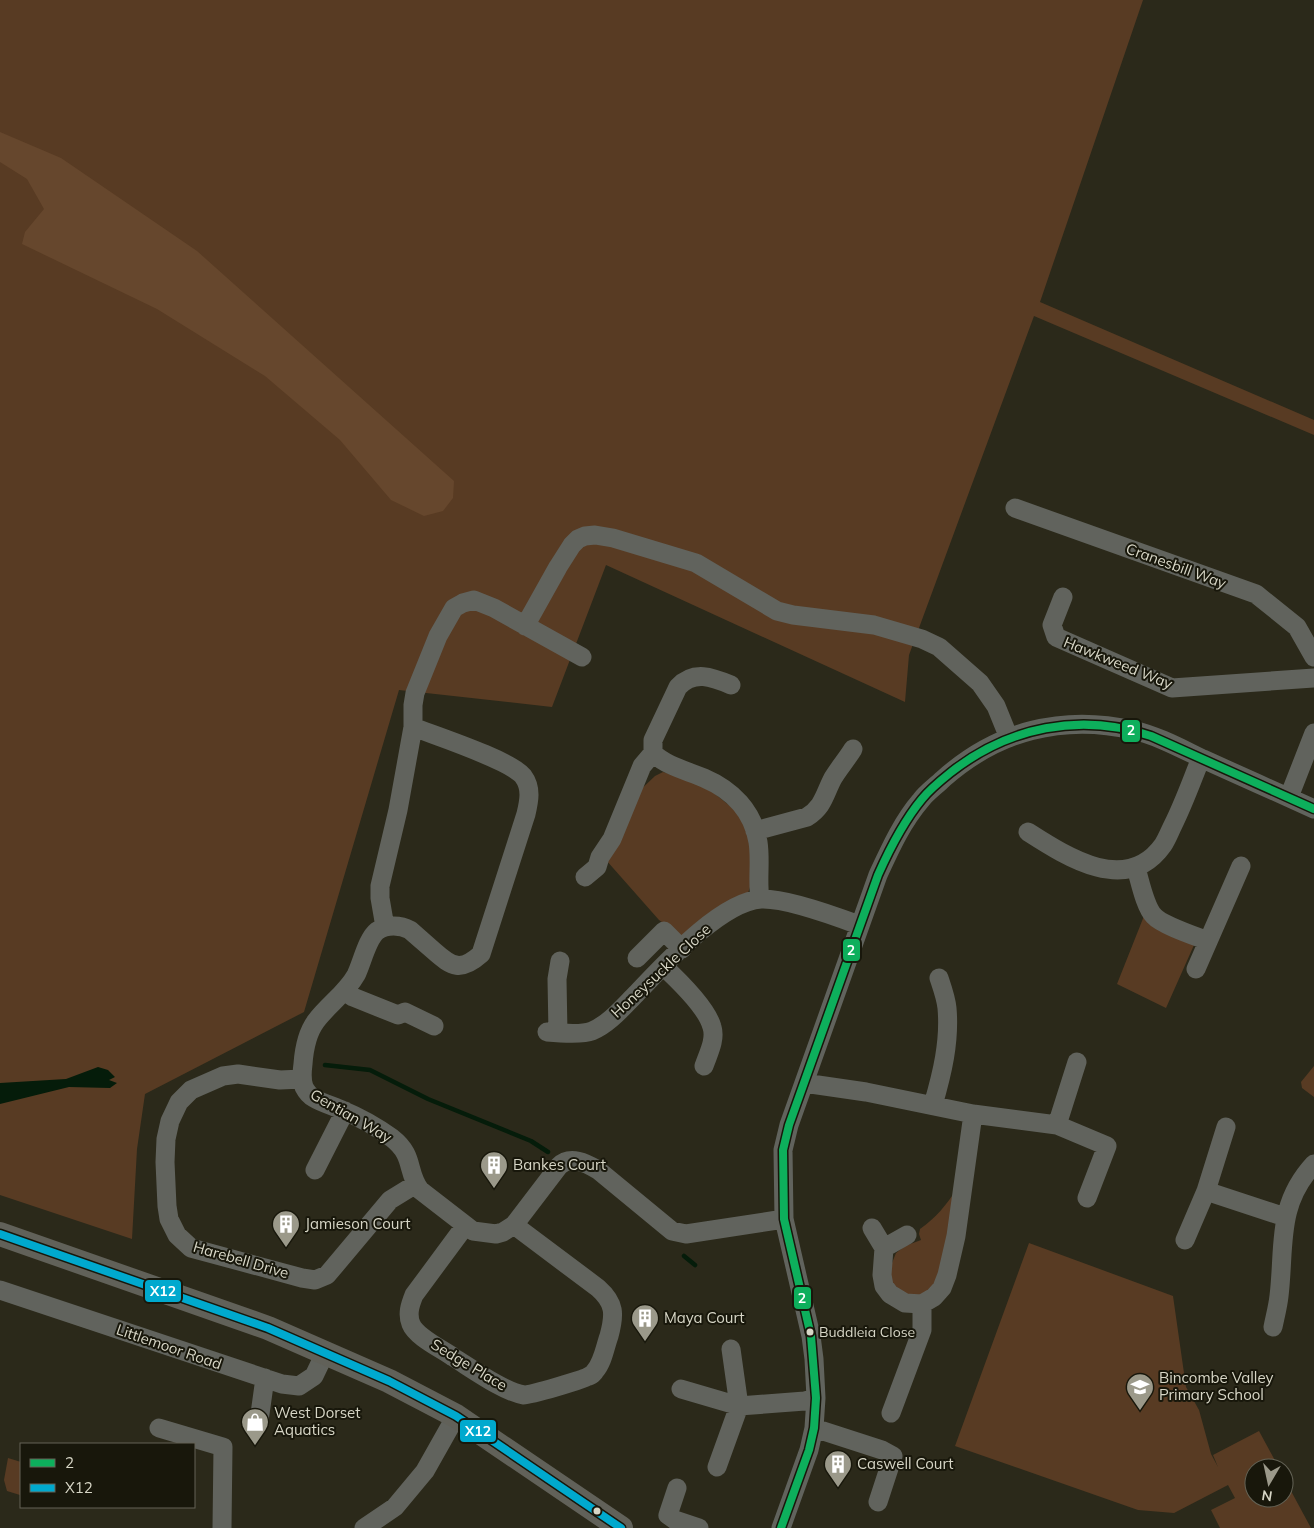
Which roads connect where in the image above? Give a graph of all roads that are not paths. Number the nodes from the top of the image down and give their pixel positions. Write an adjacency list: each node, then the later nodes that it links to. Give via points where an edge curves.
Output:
1 (1015, 508): 5 (street, Cranesbill Way, via 1256,594 1297,627)
2 (1063, 597): 6 (street, Hawkweed Way, via 1052,625 1056,637 1172,688)
3 (525, 626): 4 (street); 8 (street, via 474,600 454,608 438,636 415,693); 10 (street, via 572,545 585,536 613,538 696,563 777,612 874,625 939,647 980,683 996,706)
4 (582, 657)
5 (1314, 657)
6 (1314, 678)
7 (731, 685): 12 (street, via 704,676 684,680 654,740)
8 (414, 727): 23 (street, via 380,886); 23 (street, via 517,770 524,778 530,798 481,954 465,965 448,963 410,930)
9 (1314, 733): 14 (street)
10 (1009, 738): 13 (street, via 1038,728 1104,725 1159,739); 22 (street, via 983,749 958,766 921,799 896,836)
11 (853, 749): 16 (street, via 833,779 820,807 807,817)
12 (653, 753): 16 (street, via 715,782 734,795 746,810); 20 (street, via 642,766 598,867)
13 (1201, 758): 14 (street); 19 (street, via 1164,845)
14 (1289, 797): 15 (street)
15 (1314, 809)
16 (755, 831): 21 (street)
17 (1028, 832): 19 (street, via 1056,850 1104,869)
18 (1240, 866): 24 (street)
19 (1136, 868): 24 (street, via 1154,916)
20 (585, 877)
21 (760, 899): 22 (street, via 802,907); 25 (street, Honeysuckle Close, via 730,911)
22 (859, 925): 36 (street)
23 (385, 927): 31 (street, Gentian Way, via 373,936 356,975)
24 (1208, 941): 29 (street)
25 (682, 949): 26 (street, via 664,931); 28 (street, Honeysuckle Close)
26 (637, 958)
27 (560, 960): 28 (street, Honeysuckle Close, via 552,1032 591,1031 605,1023)
28 (663, 966): 34 (street, via 688,991 712,1028 712,1041)
29 (1196, 969)
30 (939, 978): 37 (street, via 947,1007 947,1041 944,1068)
31 (344, 991): 32 (street, via 398,1016 405,1012); 35 (street, Gentian Way, via 315,1022 307,1040)
32 (434, 1026)
33 (1076, 1062): 40 (street)
34 (704, 1066)
35 (302, 1079): 38 (street, Gentian Way, via 313,1098); 44 (street, Harebell Drive, via 280,1080 238,1074 223,1076 191,1090 179,1102 170,1121 165,1162 166,1206 176,1235 183,1242 191,1248 315,1280 327,1275 390,1200)
36 (804, 1083): 37 (street); 48 (street, via 783,1150)
37 (933, 1105): 39 (street)
38 (345, 1111): 43 (street); 44 (street, Gentian Way, via 400,1145 406,1153)
39 (973, 1114): 40 (street); 57 (street, via 956,1236 947,1276 934,1298)
40 (1057, 1125): 46 (street, via 1107,1146)
41 (1226, 1127): 45 (street)
42 (1314, 1164): 47 (street, via 1293,1194)
43 (315, 1170)
44 (416, 1184): 50 (street, Gentian Way)
45 (1206, 1191): 47 (street); 54 (street)
46 (1087, 1198)
47 (1285, 1217): 58 (street, via 1279,1296)
48 (784, 1219): 49 (street, via 686,1234 672,1231 598,1170 572,1160 559,1166); 63 (street, via 811,1336)
49 (514, 1225): 50 (street, Gentian Way, via 503,1232 489,1234); 50 (street, Sedge Place, via 602,1292 613,1309 612,1324 595,1372 524,1396 500,1386 432,1343 412,1326 409,1316 414,1295)
50 (465, 1226)
51 (872, 1228): 55 (street)
52 (0, 1234): 60 (main road, via 268,1328)
53 (907, 1235): 55 (street)
54 (1185, 1240)
55 (884, 1248): 57 (street, via 884,1286 890,1294 905,1302)
56 (0, 1290): 61 (street, Littlemoor Road)
57 (922, 1304): 65 (street, via 922,1330)
58 (1273, 1327)
59 (731, 1349): 64 (street)
60 (325, 1353): 61 (street, Littlemoor Road, via 314,1376 299,1386); 66 (main road, via 389,1381)
61 (265, 1378): 67 (street)
62 (681, 1388): 64 (street)
63 (816, 1398): 64 (street); 69 (street)
64 (739, 1406): 70 (street)
65 (891, 1413)
66 (456, 1416): 74 (street, via 425,1471 395,1507); 75 (main road)
67 (258, 1421)
68 (159, 1428): 73 (street, via 223,1448)
69 (814, 1428): 72 (street, via 893,1456); 77 (street)
70 (717, 1466)
71 (677, 1488): 76 (street, via 668,1515)
72 (878, 1502)
73 (222, 1528)
74 (364, 1528)
75 (621, 1528)
76 (699, 1528)
77 (781, 1528)

